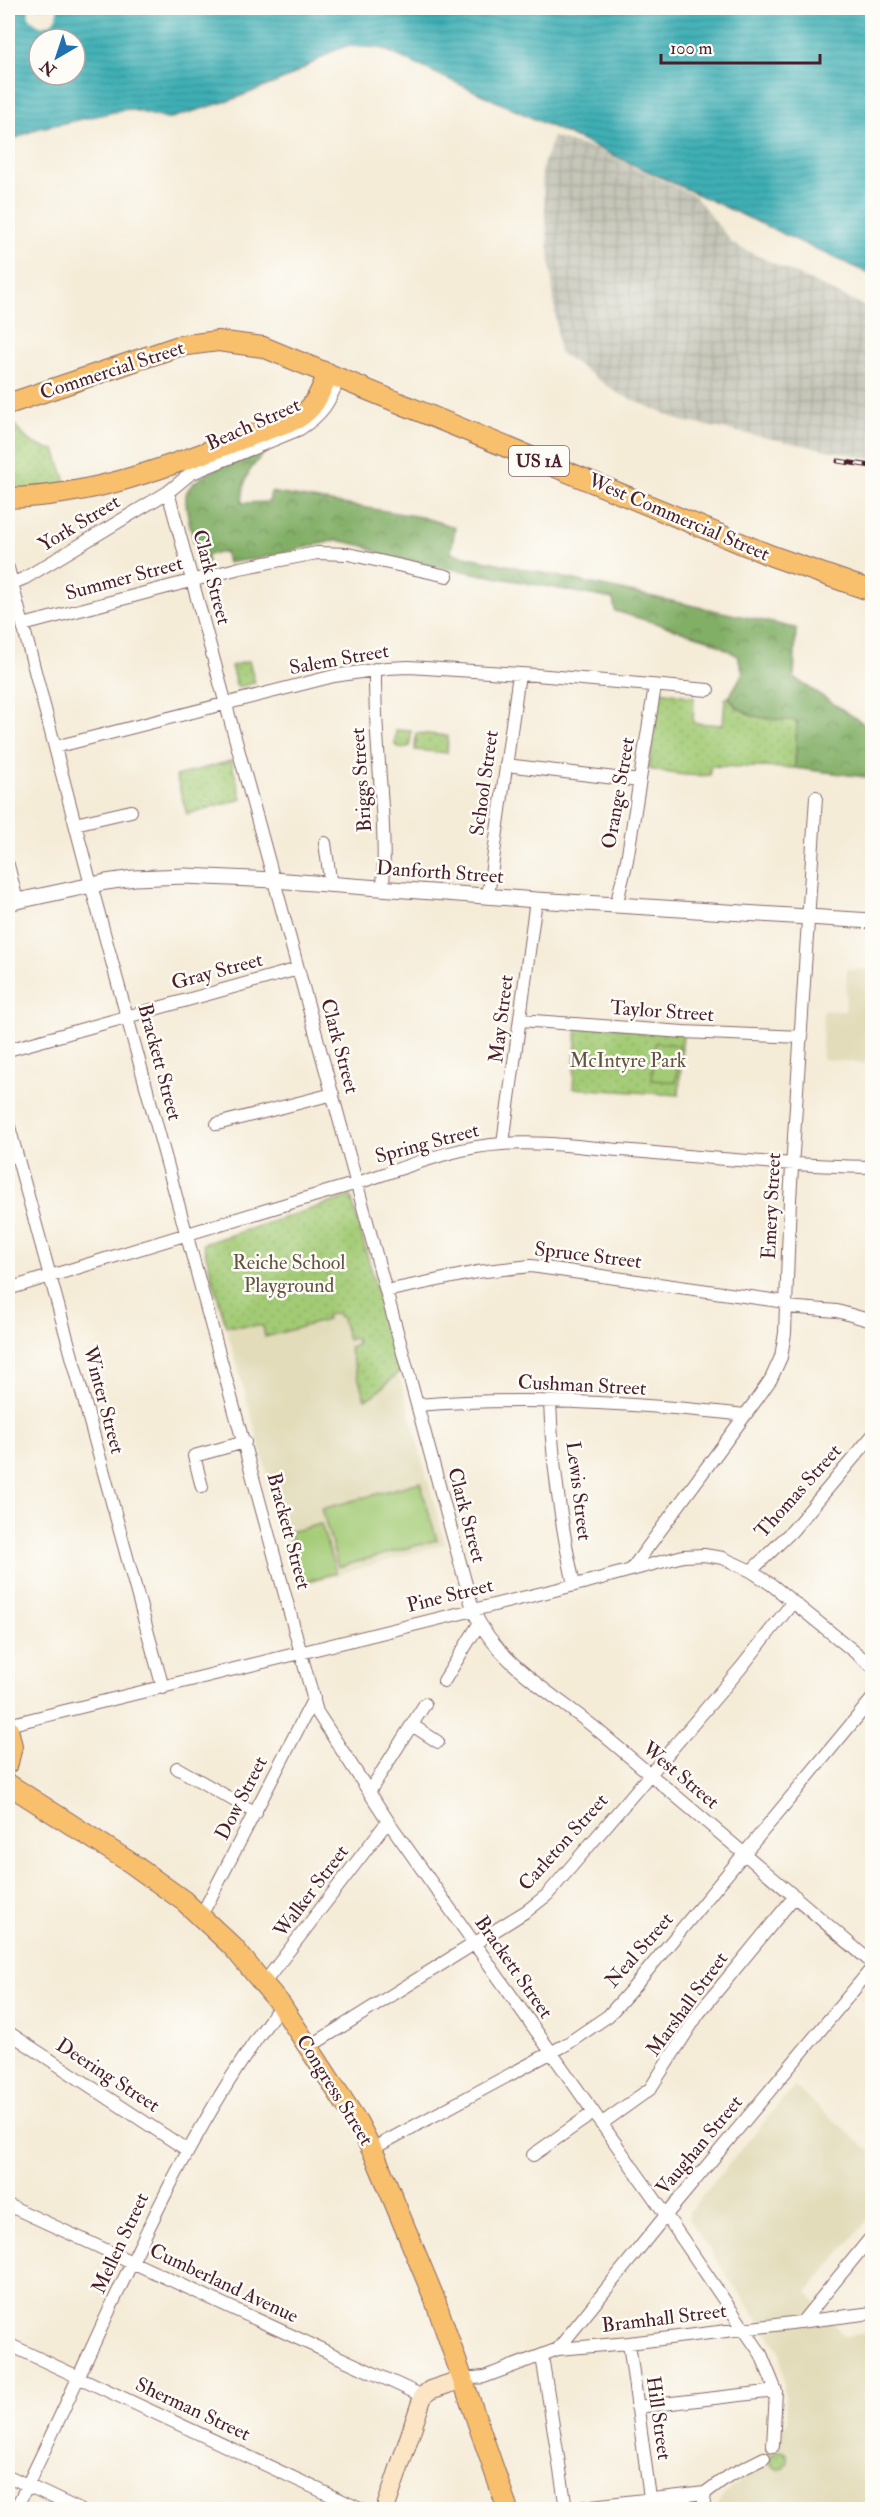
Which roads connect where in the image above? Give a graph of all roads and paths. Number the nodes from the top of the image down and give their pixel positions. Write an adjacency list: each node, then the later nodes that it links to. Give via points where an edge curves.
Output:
1 (218, 341): 2 (main road, West Commercial Street / US 1A, via 263,347); 3 (main road, Commercial Street / US 1A, via 179,346)
2 (333, 376): 4 (street, Beach Street, via 326,408 313,420 300,429 190,474); 5 (main road, via 309,411 296,419 147,474 71,492); 10 (main road, West Commercial Street / US 1A, via 772,556)
3 (8, 404)
4 (168, 492): 8 (street, Clark Street); 9 (street, York Street)
5 (8, 498)
6 (8, 568): 9 (street, Brackett Street)
7 (447, 576): 8 (street, Summer Street, via 348,554 317,553)
8 (192, 580): 11 (street, Summer Street); 16 (street, Clark Street)
9 (9, 585): 11 (street, Brackett Street)
10 (873, 591)
11 (23, 626): 17 (street, Brackett Street)
12 (375, 669): 13 (street, Salem Street, via 409,667); 16 (street, Salem Street); 28 (street, Briggs Street)
13 (519, 674): 14 (street, Salem Street); 18 (street, School Street)
14 (656, 686): 15 (street, Salem Street); 19 (street, Orange Street)
15 (708, 690)
16 (226, 704): 17 (street, Salem Street); 25 (street, Clark Street)
17 (55, 747): 22 (street, Brackett Street)
18 (506, 765): 19 (street); 29 (street, School Street)
19 (640, 781): 32 (street, Orange Street)
20 (816, 796): 33 (street, Emery Street)
21 (130, 811): 22 (street)
22 (75, 824): 26 (street, Brackett Street)
23 (325, 843): 27 (street)
24 (8, 865): 31 (street)
25 (274, 880): 26 (street, Danforth Street, via 164,876); 27 (street, Danforth Street); 35 (street, Clark Street)
26 (90, 885): 31 (street, Danforth Street); 36 (street, Brackett Street)
27 (331, 886): 28 (street, Danforth Street)
28 (383, 889): 29 (street, Danforth Street)
29 (488, 896): 30 (street, Danforth Street)
30 (536, 900): 32 (street, Danforth Street); 37 (street, May Street)
31 (12, 902)
32 (616, 906): 33 (street, Danforth Street)
33 (809, 917): 34 (street, Danforth Street); 38 (street, Emery Street)
34 (873, 921)
35 (298, 969): 36 (street, Gray Street); 40 (street, Clark Street)
36 (128, 1016): 39 (street, Gray Street); 47 (street, Brackett Street)
37 (520, 1020): 38 (street, Taylor Street); 43 (street, May Street)
38 (802, 1037): 44 (street, Emery Street)
39 (8, 1050)
40 (333, 1094): 42 (street); 46 (street, Clark Street)
41 (8, 1123): 48 (street, Winter Street)
42 (218, 1124)
43 (503, 1143): 44 (street, Spring Street); 46 (street, Spring Street, via 452,1153)
44 (793, 1164): 45 (street, Spring Street); 51 (street, Emery Street)
45 (873, 1167)
46 (357, 1183): 47 (street, Spring Street); 50 (street, Clark Street)
47 (186, 1234): 48 (street, Spring Street); 57 (street, Brackett Street)
48 (50, 1275): 49 (street, Spring Street); 68 (street, Winter Street)
49 (8, 1288)
50 (386, 1291): 51 (street, Spruce Street, via 477,1272 531,1266); 54 (street, Clark Street)
51 (786, 1304): 52 (street, Spruce Street); 55 (street, Emery Street, via 781,1356 771,1379)
52 (873, 1321)
53 (550, 1402): 54 (street, Cushman Street); 55 (street, Cushman Street); 61 (street, Lewis Street, via 554,1466)
54 (417, 1405): 63 (street, Clark Street)
55 (745, 1415): 59 (street, Emery Street)
56 (873, 1436): 60 (street, Thomas Street, via 792,1531)
57 (245, 1442): 58 (street, via 194,1456); 65 (street, Brackett Street)
58 (202, 1487)
59 (631, 1570): 60 (street, Pine Street, via 683,1556 704,1555 723,1558); 61 (street, Pine Street)
60 (751, 1571): 62 (street, Pine Street)
61 (574, 1585): 63 (street, Pine Street)
62 (793, 1602): 66 (street, Pine Street); 77 (street, Carleton Street)
63 (473, 1610): 64 (street, West Street); 65 (street, Pine Street)
64 (479, 1624): 67 (street); 77 (street, West Street, via 504,1654)
65 (302, 1652): 68 (street, Pine Street); 69 (street, Brackett Street)
66 (873, 1666)
67 (444, 1682)
68 (163, 1688): 73 (street, Pine Street)
69 (314, 1698): 79 (street, Brackett Street, via 317,1712); 80 (street, Dow Street)
70 (873, 1699): 82 (street, Neal Street)
71 (425, 1704): 72 (street)
72 (412, 1725): 74 (street); 79 (street)
73 (8, 1727): 75 (main road, via 12,1746)
74 (438, 1742)
75 (8, 1763)
76 (177, 1768): 80 (street)
77 (649, 1773): 82 (street, West Street); 85 (street, Carleton Street, via 547,1895)
78 (8, 1784): 84 (main road, Congress Street, via 170,1889)
79 (369, 1792): 81 (street, Brackett Street)
80 (256, 1813): 84 (street, Dow Street)
81 (388, 1821): 85 (street, Brackett Street); 88 (street, Walker Street)
82 (745, 1854): 83 (street, West Street); 92 (street, Neal Street, via 608,2016)
83 (795, 1896): 86 (street, West Street); 94 (street, Marshall Street, via 699,2013 650,2089)
84 (201, 1916): 88 (main road, Congress Street)
85 (474, 1943): 91 (street, Carleton Street); 92 (street, Brackett Street)
86 (873, 1962)
87 (873, 1968): 99 (street, Vaughan Street)
88 (264, 1983): 89 (main road, Congress Street)
89 (281, 2005): 91 (main road, Congress Street); 96 (street, Mellen Street)
90 (8, 2032): 96 (street, Deering Street)
91 (309, 2047): 95 (main road, Congress Street)
92 (551, 2054): 93 (street, Brackett Street); 95 (street, Neal Street)
93 (593, 2113): 94 (street, Brackett Street); 97 (street)
94 (601, 2124): 99 (street, Brackett Street)
95 (372, 2149): 110 (main road, Congress Street)
96 (187, 2150): 101 (street, Mellen Street)
97 (532, 2155)
98 (8, 2205): 101 (street, Cumberland Avenue)
99 (666, 2215): 104 (street, Brackett Street); 107 (street, Vaughan Street)
100 (873, 2236): 103 (street)
101 (133, 2262): 109 (street, Mellen Street); 112 (street, Cumberland Avenue)
102 (873, 2313): 103 (street, Bramhall Street)
103 (802, 2322): 104 (street, Bramhall Street)
104 (743, 2329): 105 (street, Bramhall Street); 111 (street, Brackett Street, via 761,2354)
105 (629, 2343): 107 (street, Bramhall Street); 113 (street, Hill Street)
106 (8, 2344): 109 (street, Sherman Street)
107 (558, 2349): 108 (street, Bramhall Street)
108 (542, 2356): 110 (street, Bramhall Street, via 484,2377); 121 (street)
109 (78, 2377): 117 (street, Mellen Street); 124 (street, Sherman Street)
110 (464, 2379): 112 (main road); 126 (main road, Congress Street)
111 (776, 2391): 113 (street); 114 (street)
112 (423, 2396): 125 (main road)
113 (637, 2407): 119 (street, Hill Street)
114 (773, 2446)
115 (764, 2458): 118 (street)
116 (8, 2476): 117 (street)
117 (27, 2485): 122 (street, Mellen Street); 123 (street)
118 (705, 2493): 119 (street); 127 (street)
119 (650, 2498): 120 (street)
120 (605, 2507): 121 (street)
121 (562, 2509)
122 (15, 2510)
123 (80, 2510)
124 (362, 2510)
125 (385, 2510)
126 (508, 2510)
127 (704, 2510)

